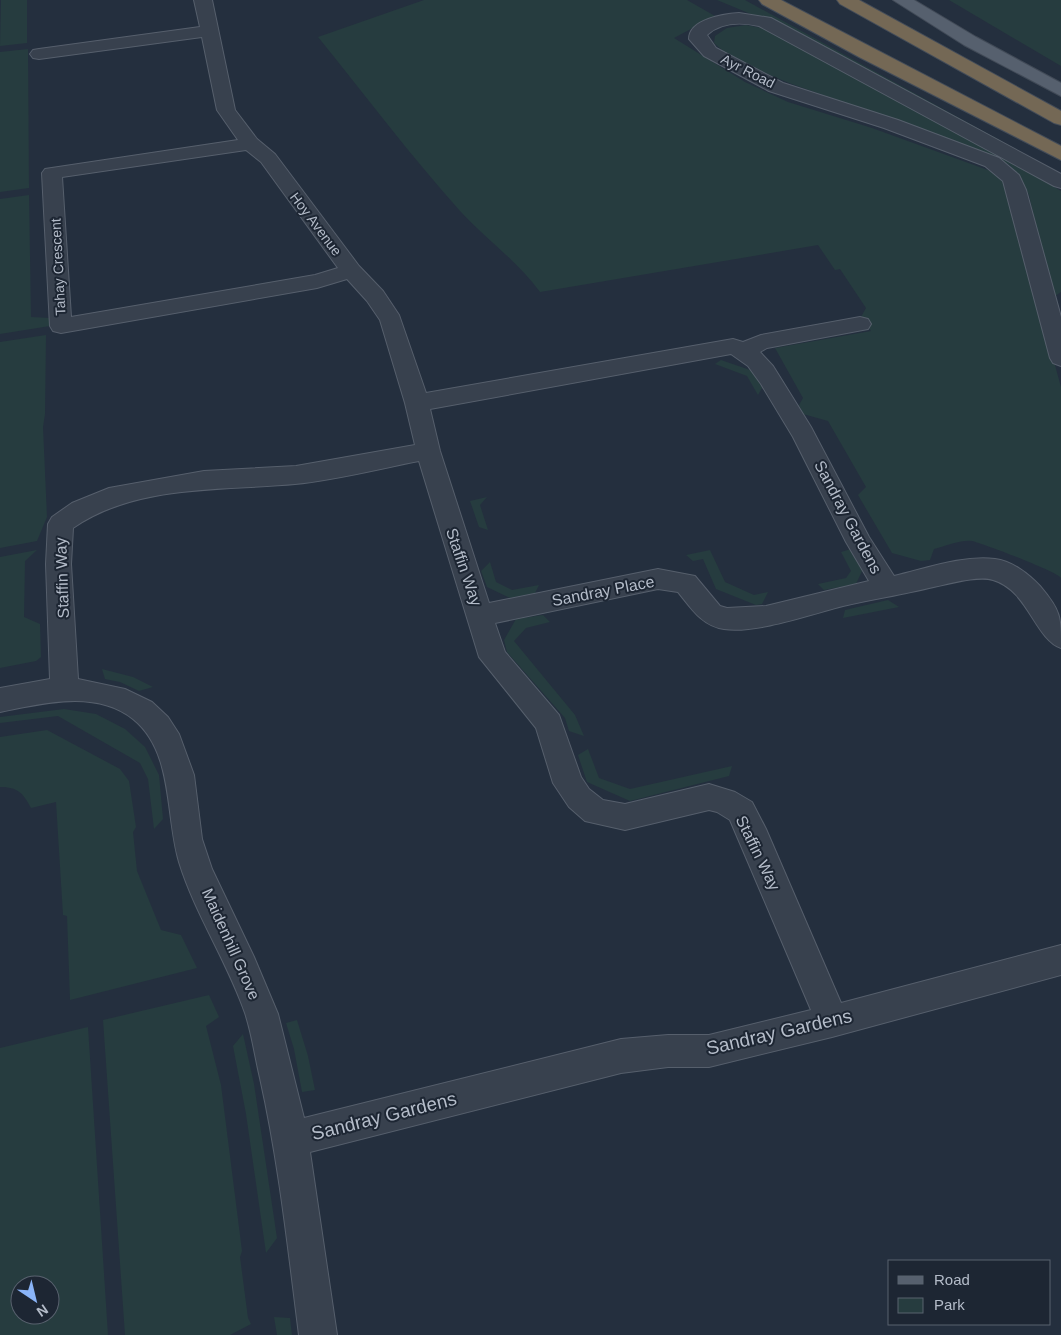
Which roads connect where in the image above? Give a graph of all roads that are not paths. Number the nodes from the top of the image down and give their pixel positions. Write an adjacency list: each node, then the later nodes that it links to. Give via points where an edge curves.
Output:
1 (203, 0): 7 (street, Hoy Avenue)
2 (768, 0): 14 (highway)
3 (798, 0): 13 (highway)
4 (846, 0): 11 (highway)
5 (868, 0): 10 (highway)
6 (902, 0): 9 (main road)
7 (209, 31): 8 (street); 12 (street, Hoy Avenue, via 226,110)
8 (39, 54)
9 (1061, 90)
10 (1061, 106)
11 (1061, 119)
12 (250, 143): 16 (street, Hoy Avenue, via 268,158); 16 (street, Tahay Crescent, via 52,173 61,326 317,281)
13 (1061, 150)
14 (1061, 154)
15 (1061, 182): 19 (street, Ayr Road, via 765,22 731,19 710,25 698,34 698,39 710,52 776,87 939,141 1004,170 1016,190)
16 (351, 271): 20 (street, Hoy Avenue, via 375,296 391,320)
17 (860, 324): 18 (street, via 762,342)
18 (745, 350): 20 (street, via 733,346); 22 (street, Sandray Gardens, via 760,364 792,421 803,434 859,542)
19 (1061, 358)
20 (417, 403): 21 (street, Hoy Avenue)
21 (428, 451): 23 (street, Staffin Way); 25 (street, Staffin Way, via 296,475 204,480 109,497 81,510 61,524 58,544 66,662)
22 (887, 588): 23 (street, Sandray Place, via 766,616 725,620 712,613 686,583 658,579); 24 (street, Sandray Gardens, via 962,571 995,569 1019,581)
23 (481, 615): 28 (street, Staffin Way, via 493,657 549,723 568,783 579,798 596,812 625,817 709,797 725,801 740,811 751,829)
24 (1061, 637)
25 (64, 688): 26 (street, Maidenhill Grove); 29 (street, Maidenhill Grove, via 125,701 142,710 158,725 169,743 179,775 197,871 262,1014)
26 (0, 700)
27 (1061, 960): 28 (street, Sandray Gardens)
28 (832, 1021): 29 (street, Sandray Gardens, via 709,1051 621,1056)
29 (291, 1139): 30 (street, Maidenhill Grove)
30 (318, 1335)

